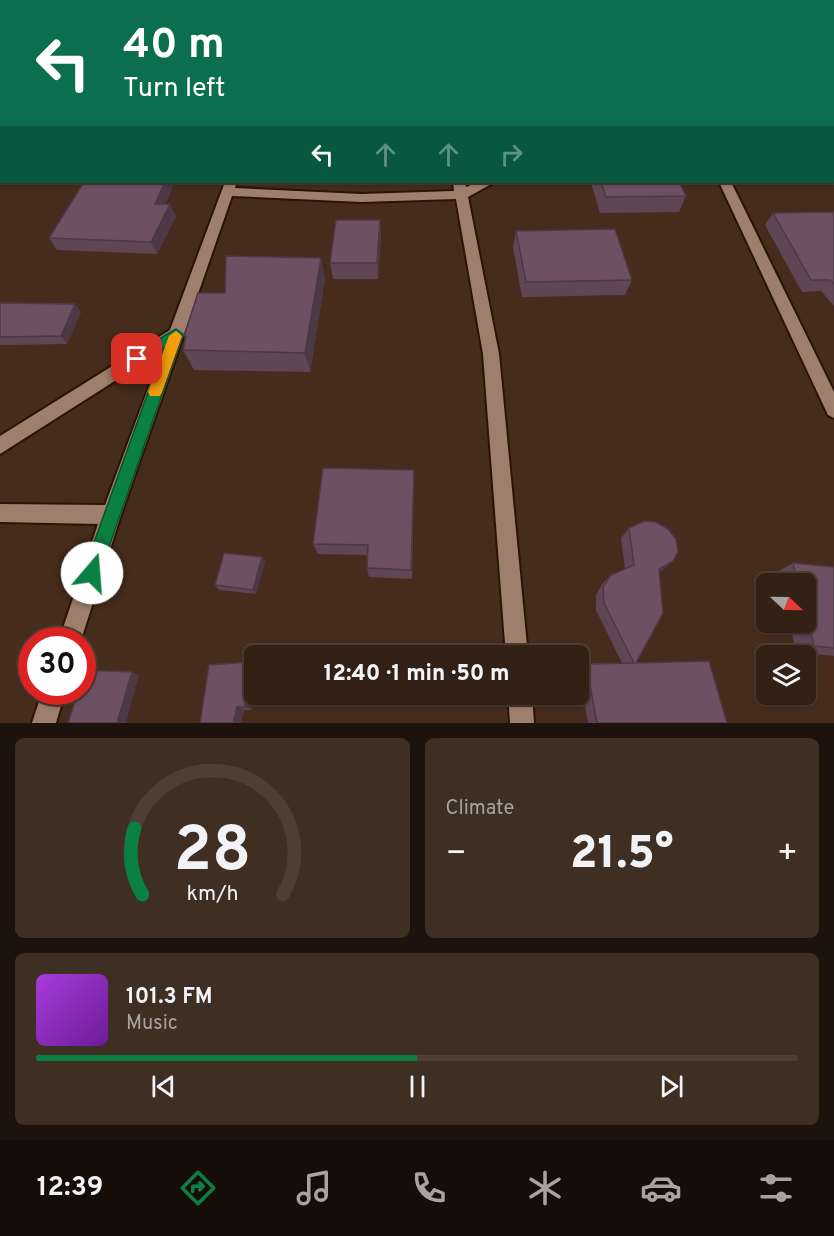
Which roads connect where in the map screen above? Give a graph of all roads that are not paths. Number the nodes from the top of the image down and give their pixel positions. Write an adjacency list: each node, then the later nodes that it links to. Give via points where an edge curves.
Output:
1 (484, 183): 4 (street)
2 (725, 183): 6 (street)
3 (229, 187): 4 (street, via 361,198); 5 (street)
4 (460, 188): 11 (street, via 491,354)
5 (176, 334): 7 (street); 9 (street)
6 (834, 410)
7 (0, 446)
8 (0, 513): 9 (street)
9 (111, 515): 10 (street)
10 (74, 627)
11 (516, 645)
12 (50, 705): 14 (street)
13 (521, 705): 15 (street)
14 (44, 723)
15 (522, 723)

